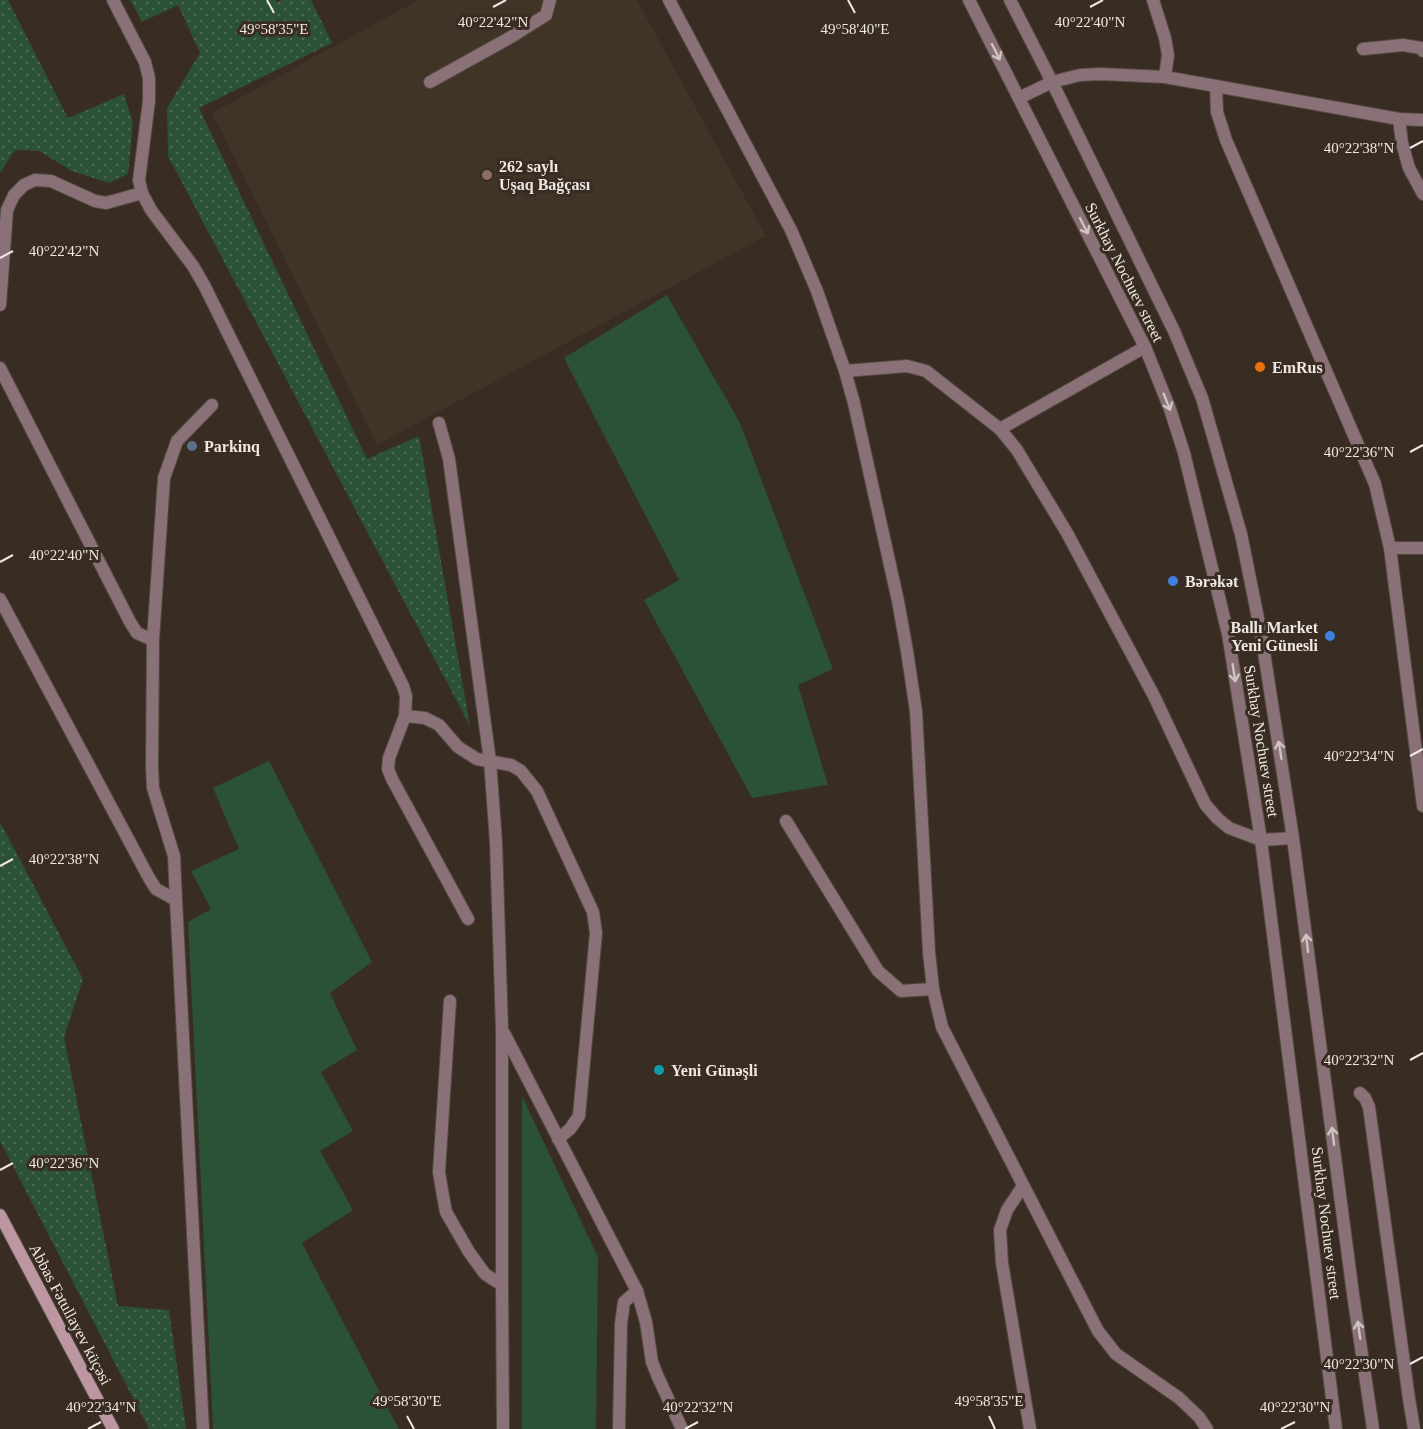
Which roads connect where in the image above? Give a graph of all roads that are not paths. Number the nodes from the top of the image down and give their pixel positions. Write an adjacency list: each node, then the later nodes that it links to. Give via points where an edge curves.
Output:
1 (112, 0): 16 (street, via 145,62 148,78 139,180)
2 (550, 0): 10 (street, via 546,15)
3 (669, 0): 21 (street, via 791,230)
4 (969, 0): 13 (street, Surkhay Nochuev street, one-way to 13)
5 (1010, 0): 11 (street, Surkhay Nochuev street)
6 (1153, 0): 9 (street, via 1168,55)
7 (1363, 49): 8 (street, via 1403,45)
8 (1423, 51)
9 (1165, 77): 11 (street, via 1101,74); 12 (street)
10 (430, 82)
11 (1052, 82): 13 (street); 33 (street, Surkhay Nochuev street, one-way to 11, via 1261,633 1240,534 1202,398 1174,331)
12 (1216, 86): 14 (street); 25 (street, via 1226,140 1375,484)
13 (1019, 98): 19 (street, Surkhay Nochuev street, one-way to 19)
14 (1399, 119): 15 (street); 17 (street, via 1409,168)
15 (1423, 120)
16 (142, 194): 18 (street, via 106,203 51,181 35,180 24,185 14,195 8,210); 29 (street, via 204,285 403,686)
17 (1423, 194)
18 (0, 305)
19 (1145, 347): 24 (street); 34 (street, Surkhay Nochuev street, one-way to 34, via 1184,453 1228,634)
20 (0, 368): 28 (street, via 130,622 137,633)
21 (845, 371): 24 (street, via 907,366 926,371); 37 (street, via 909,661 916,711)
22 (212, 405): 28 (street, via 177,441 164,478)
23 (439, 423): 30 (street, via 449,459)
24 (1000, 429): 34 (street, via 1067,533 1154,696 1205,804 1229,828)
25 (1390, 548): 26 (street); 31 (street)
26 (1423, 548)
27 (0, 599): 35 (street, via 149,878 156,889)
28 (153, 640): 35 (street, via 153,788 174,856)
29 (405, 716): 30 (street, via 425,718 439,726 458,747 477,759); 36 (street, via 388,769)
30 (490, 761): 39 (street); 41 (street, via 521,771 537,792 593,912 597,933 579,1116)
31 (1423, 806)
32 (786, 821): 37 (street, via 878,971 901,991)
33 (1293, 838): 34 (street); 54 (street, Surkhay Nochuev street, one-way to 33)
34 (1261, 840): 53 (street, Surkhay Nochuev street)
35 (176, 900): 47 (street)
36 (468, 919)
37 (933, 989): 42 (street, via 942,1027)
38 (450, 1001): 44 (street, via 439,1172 443,1196 446,1212 469,1252 485,1274)
39 (502, 1029): 41 (street); 44 (street)
40 (1360, 1093): 55 (street, via 1369,1107)
41 (558, 1139): 45 (street)
42 (1023, 1186): 51 (street, via 1006,1210 1000,1230); 52 (street, via 1098,1331 1116,1354 1179,1398)
43 (0, 1215): 46 (main road, Abbas Fətullayev küçəsi)
44 (502, 1285): 48 (street)
45 (637, 1291): 49 (street, via 624,1302 621,1324); 50 (street, via 652,1362)
46 (113, 1429)
47 (203, 1429)
48 (503, 1429)
49 (619, 1429)
50 (682, 1429)
51 (1030, 1429)
52 (1207, 1429)
53 (1336, 1429)
54 (1373, 1429)
55 (1414, 1429)

